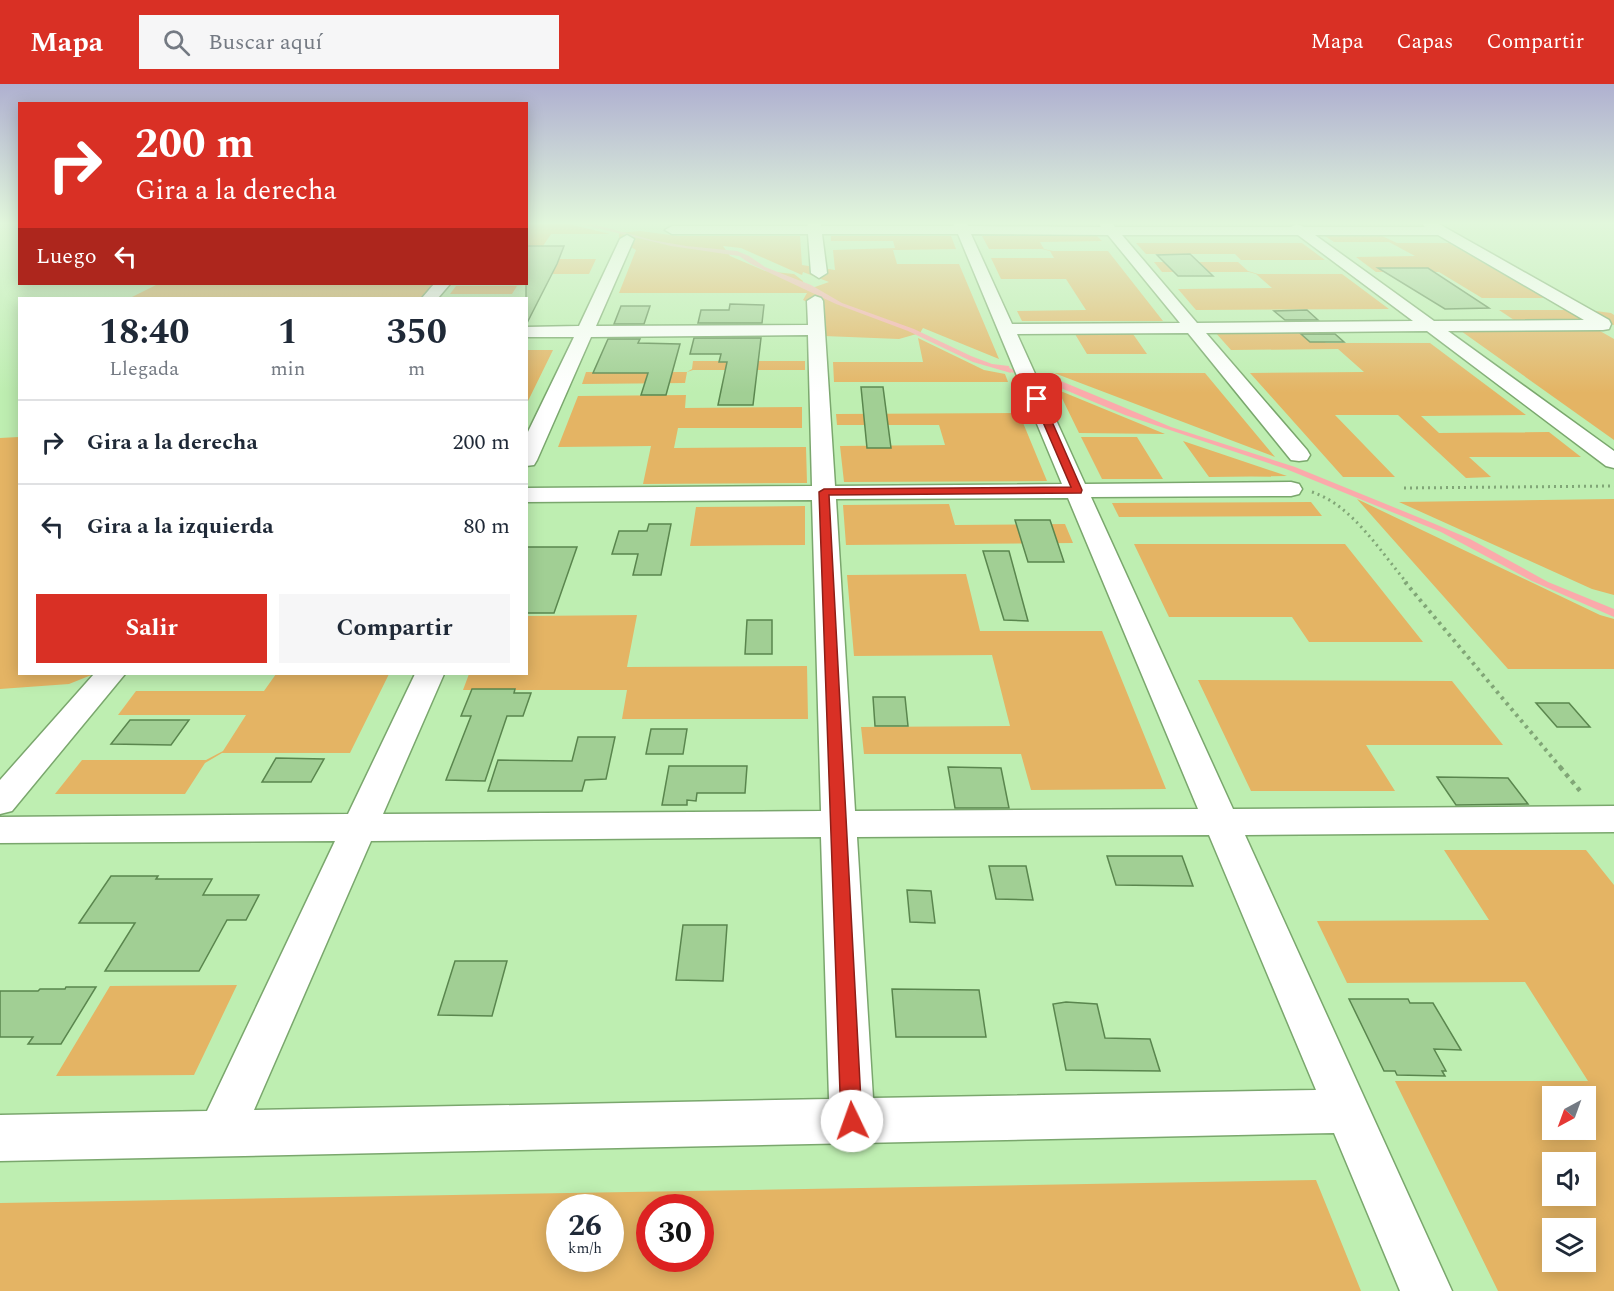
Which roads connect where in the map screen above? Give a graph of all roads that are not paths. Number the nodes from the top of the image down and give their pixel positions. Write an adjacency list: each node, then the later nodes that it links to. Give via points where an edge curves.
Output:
1 (608, 280): 14 (street)
2 (816, 280): 9 (street)
3 (985, 280): 13 (street)
4 (1153, 280): 11 (street)
5 (1368, 280): 10 (street)
6 (1527, 280): 12 (street)
7 (441, 285): 8 (street)
8 (431, 297)
9 (817, 301): 14 (street); 21 (street)
10 (1430, 326): 11 (street); 12 (street); 18 (street)
11 (1193, 328): 13 (street); 16 (street)
12 (1609, 328)
13 (1007, 329): 20 (street)
14 (585, 331): 15 (street); 17 (street)
15 (528, 332)
16 (1299, 455)
17 (528, 456)
18 (1614, 462)
19 (1291, 489): 20 (street)
20 (1077, 490): 21 (street); 27 (street)
21 (824, 492): 22 (street); 28 (street)
22 (528, 495)
23 (109, 675): 25 (street)
24 (429, 675): 29 (street)
25 (0, 802)
26 (1609, 819): 27 (street)
27 (1222, 822): 28 (street); 31 (street)
28 (838, 824): 29 (street); 32 (street)
29 (360, 828): 30 (street); 33 (street)
30 (0, 830)
31 (1348, 1111): 32 (street); 35 (street)
32 (852, 1121): 33 (street)
33 (220, 1134): 34 (street)
34 (0, 1138)
35 (1426, 1291)

